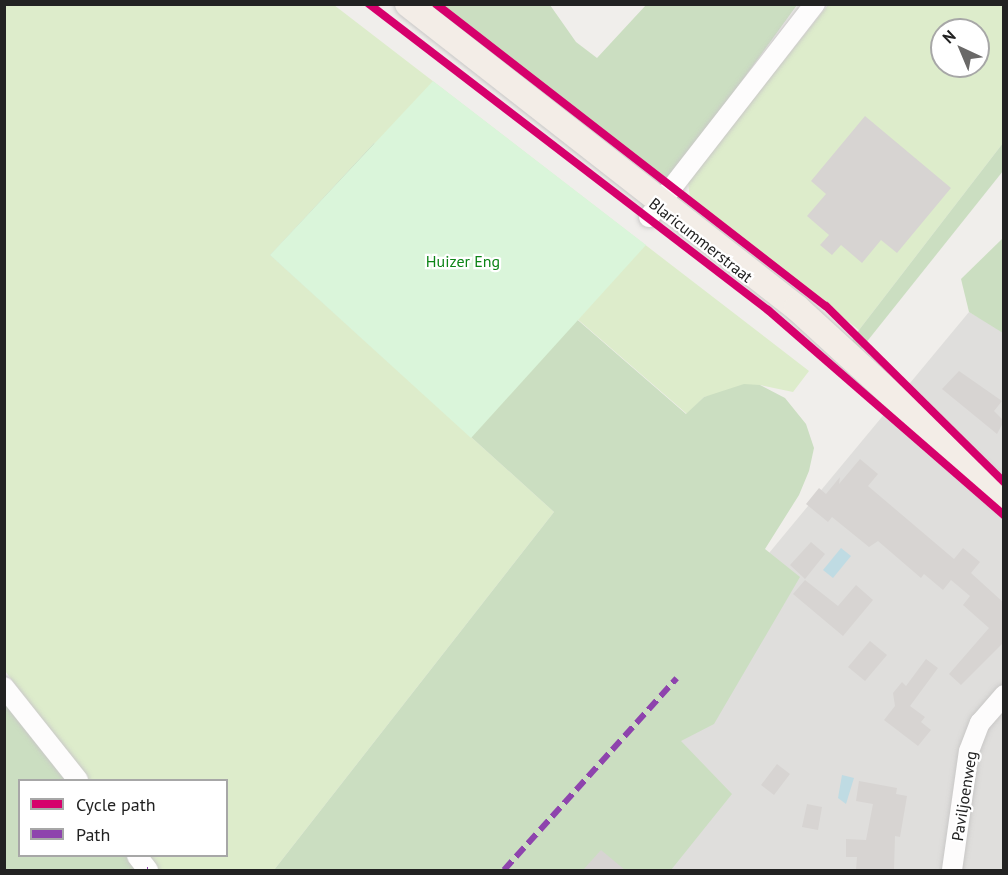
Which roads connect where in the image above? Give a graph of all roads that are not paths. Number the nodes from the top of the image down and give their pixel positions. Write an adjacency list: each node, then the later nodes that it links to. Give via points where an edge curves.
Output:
1 (408, 4): 3 (main road, Blaricummerstraat)
2 (816, 4): 3 (street, Blaricummerstraat)
3 (656, 208): 4 (main road, Blaricummerstraat, via 797,308)
4 (1004, 498)
5 (4, 687): 7 (street)
6 (1004, 695): 10 (street, Paviljoenweg, via 980,723 969,752)
7 (77, 779)
8 (138, 857): 9 (street)
9 (148, 870)
10 (952, 870)

